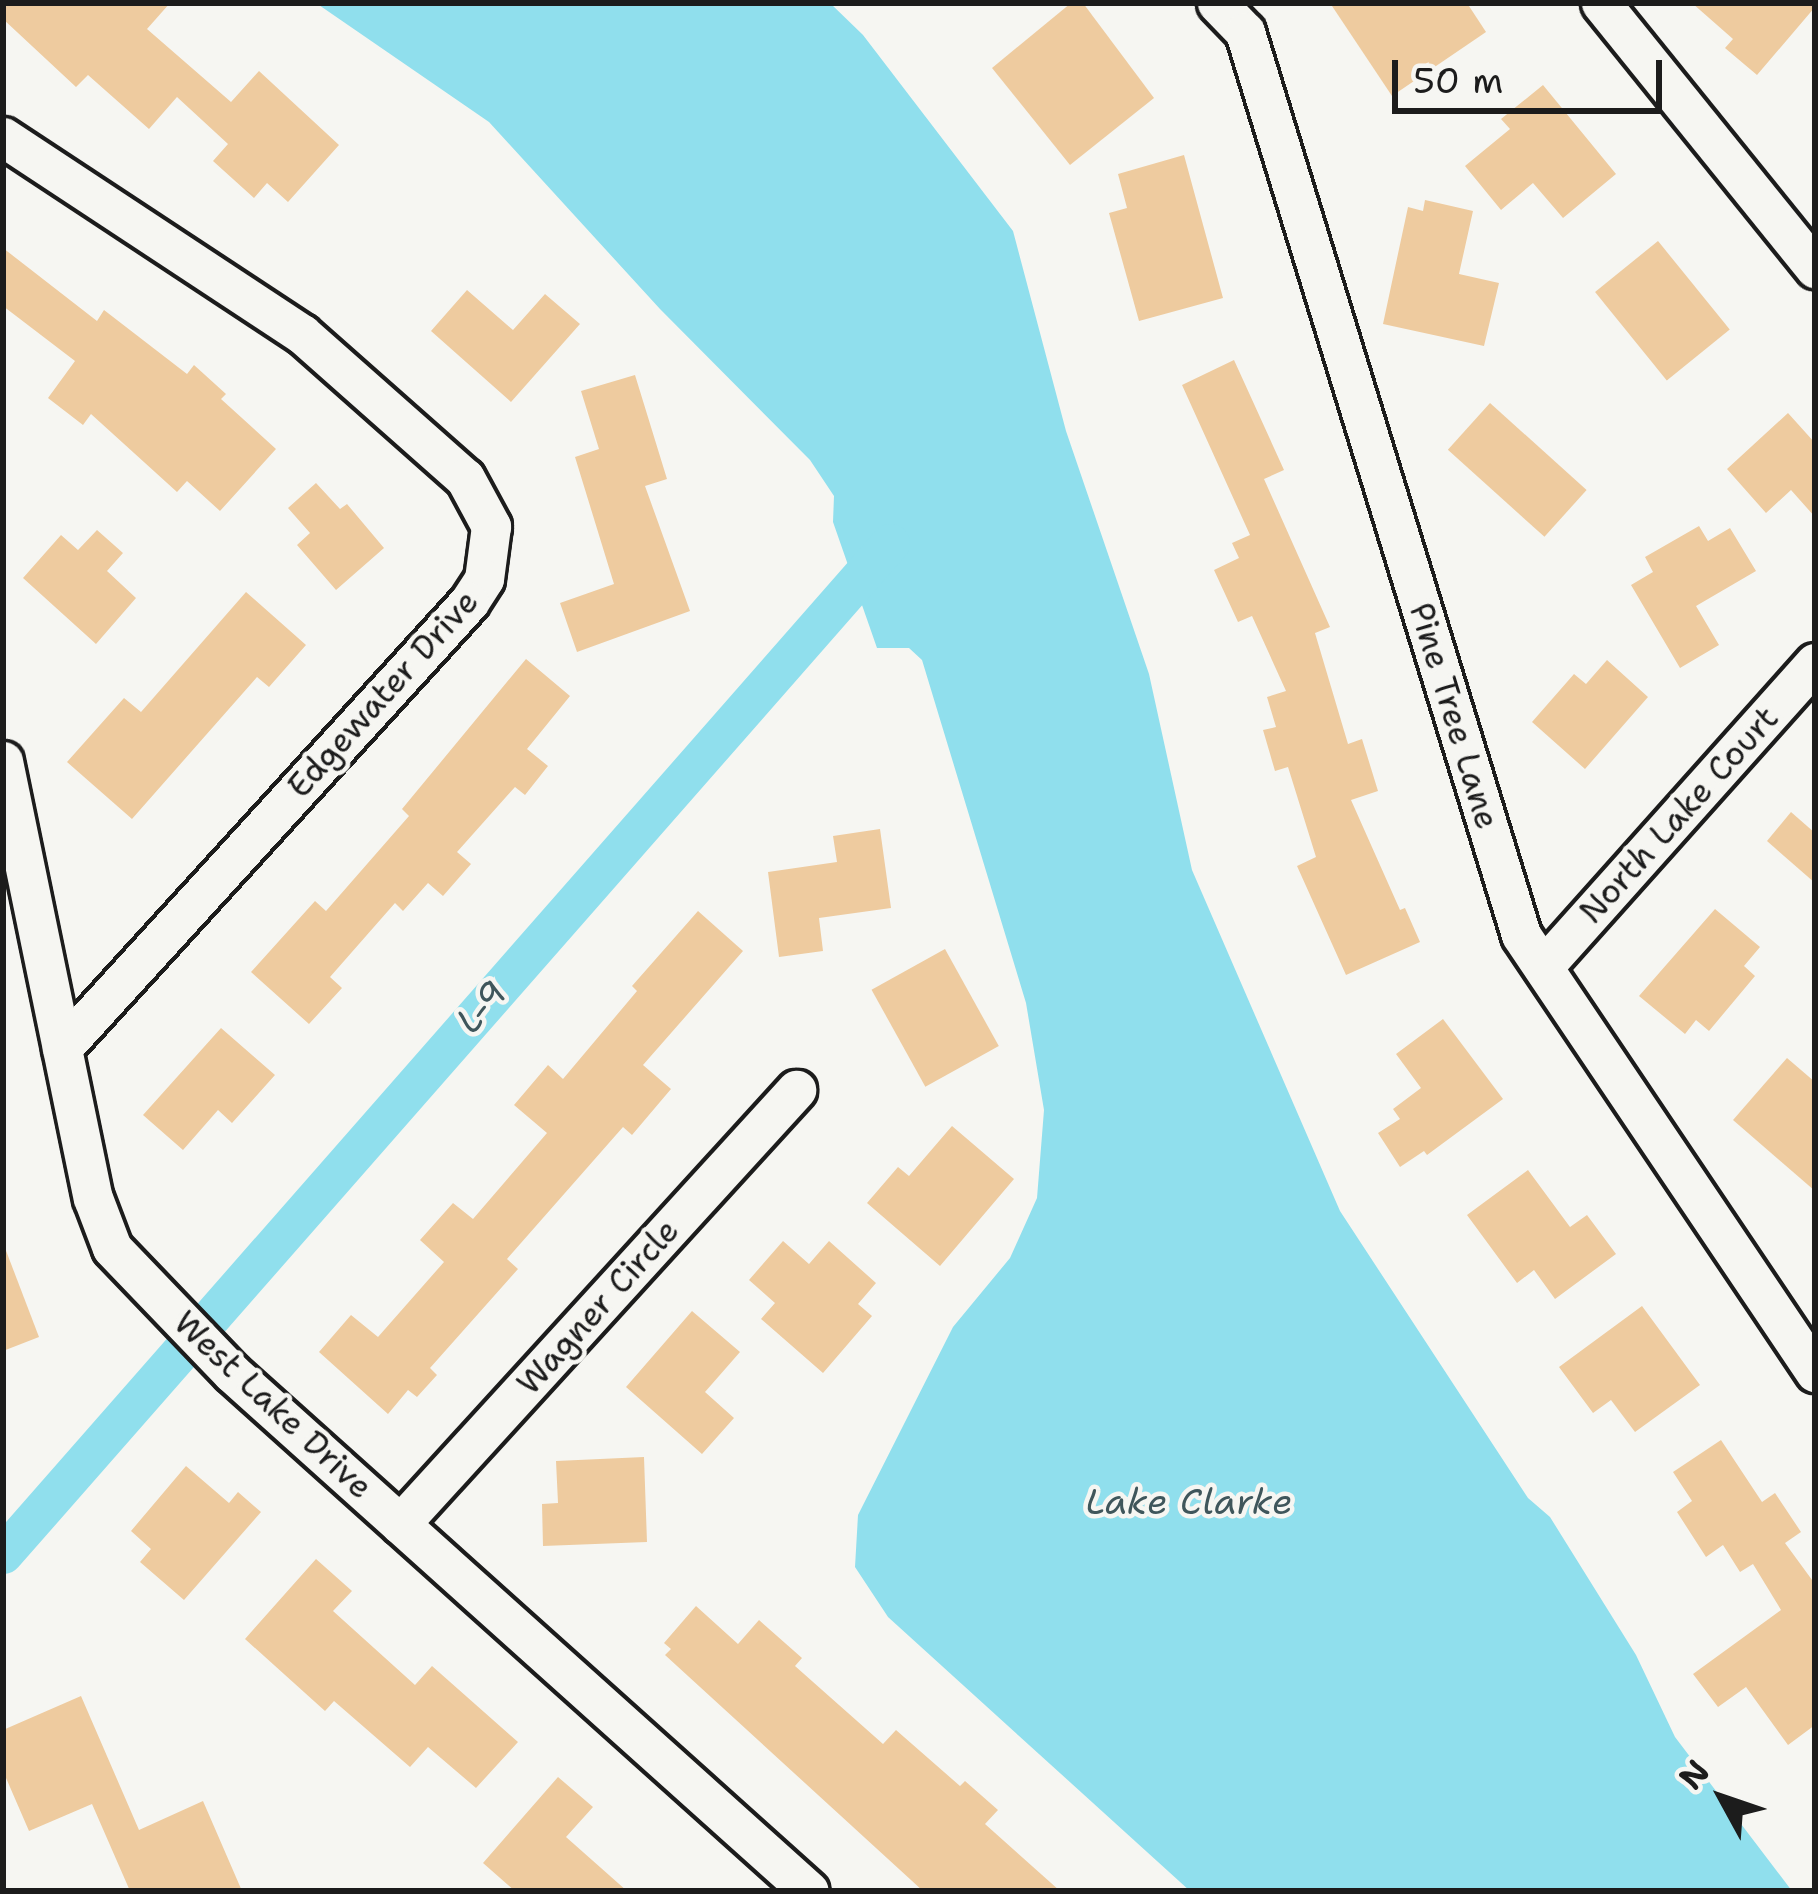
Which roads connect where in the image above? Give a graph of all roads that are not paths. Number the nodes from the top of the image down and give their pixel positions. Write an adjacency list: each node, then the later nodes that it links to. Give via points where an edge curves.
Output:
1 (1217, 3): 7 (street, Pine Tree Lane, via 1245,32 1521,934)
2 (1601, 3): 4 (street)
3 (3, 137): 8 (street, Edgewater Drive, via 302,334 465,478 491,526 484,580 469,602)
4 (1815, 268)
5 (1815, 663): 7 (street, North Lake Court)
6 (3, 761): 8 (street, West Lake Drive)
7 (1543, 967): 10 (street, Pine Tree Lane)
8 (62, 1048): 11 (street, West Lake Drive, via 100,1224 128,1269)
9 (796, 1090): 11 (street, Wagner Circle)
10 (1810, 1352)
11 (400, 1524): 12 (street, West Lake Drive)
12 (809, 1891)

